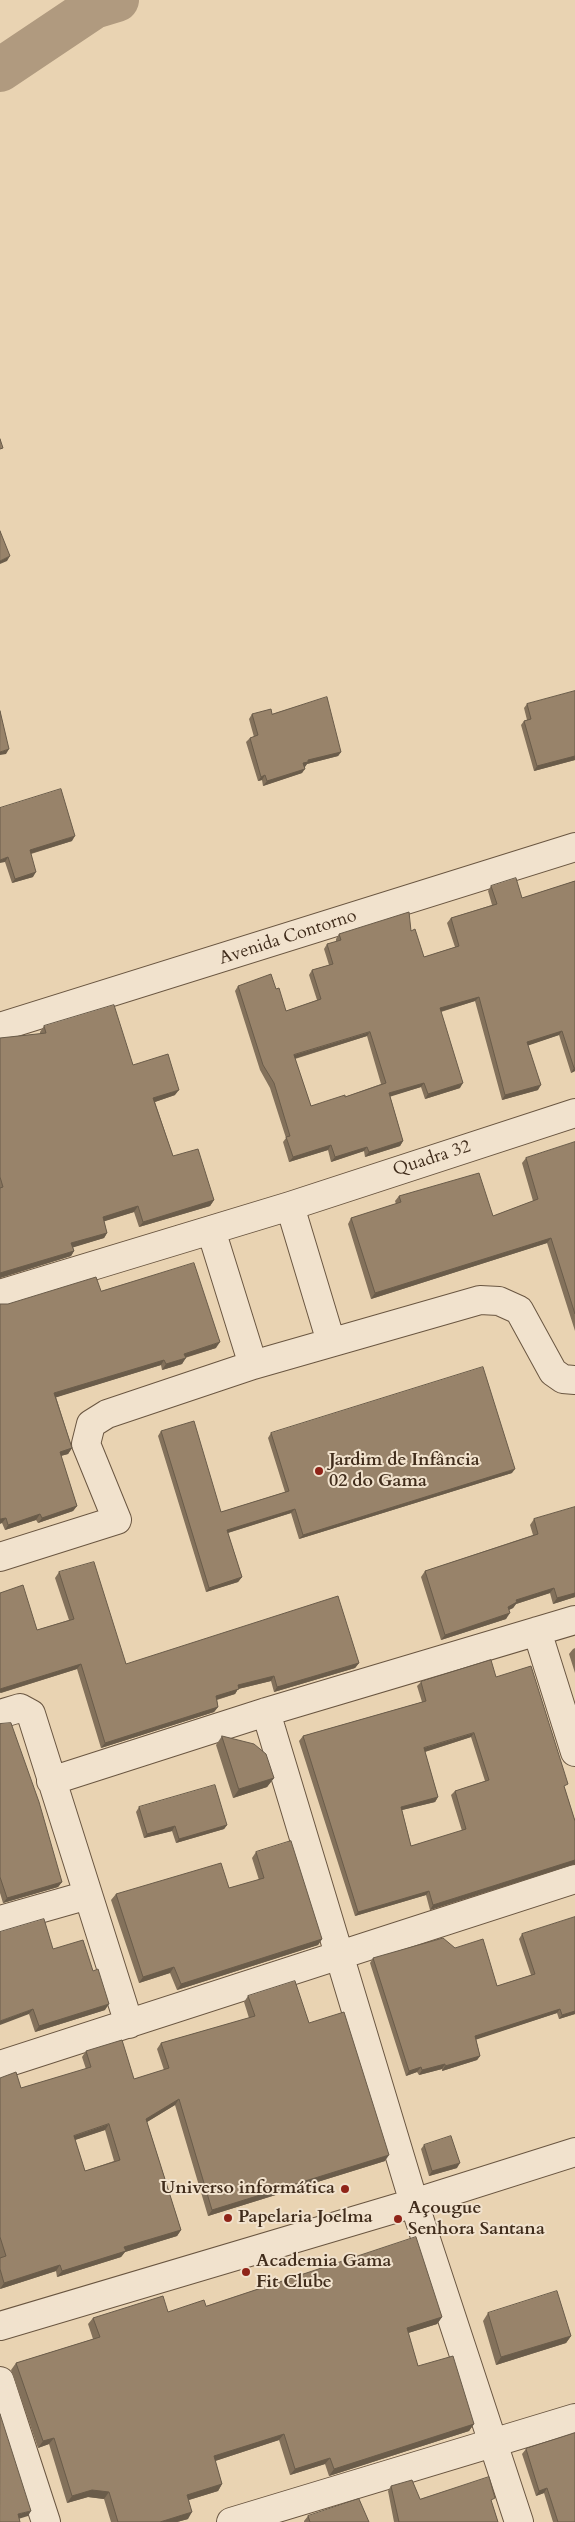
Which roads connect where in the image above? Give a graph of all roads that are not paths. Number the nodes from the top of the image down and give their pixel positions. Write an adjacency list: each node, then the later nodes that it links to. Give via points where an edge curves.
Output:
1 (575, 847): 2 (street, Avenida Contorno)
2 (0, 1027)
3 (575, 1113): 4 (street, Quadra 32)
4 (290, 1206): 5 (street, Quadra 32); 7 (street)
5 (211, 1230): 6 (street, Quadra 32); 8 (street)
6 (0, 1294)
7 (332, 1342): 8 (street); 9 (street, via 480,1300 499,1301 519,1310 553,1372 563,1379)
8 (253, 1366): 10 (street, via 107,1414 91,1424 86,1444 117,1520)
9 (575, 1380)
10 (0, 1557)
11 (575, 1620): 12 (street)
12 (537, 1631): 13 (street); 15 (street)
13 (266, 1712): 16 (street); 20 (street)
14 (0, 1714): 16 (street, via 20,1708 31,1714)
15 (575, 1752)
16 (51, 1781): 18 (street)
17 (575, 1879): 20 (street)
18 (88, 1895): 19 (street); 21 (street)
19 (0, 1920)
20 (339, 1957): 21 (street); 24 (street)
21 (129, 2024): 22 (street)
22 (0, 2065)
23 (575, 2152): 24 (street)
24 (414, 2203): 25 (street); 28 (street)
25 (0, 2326)
26 (0, 2381): 29 (street)
27 (575, 2418): 28 (street)
28 (493, 2442): 30 (street); 31 (street)
29 (46, 2522)
30 (231, 2522)
31 (519, 2522)

